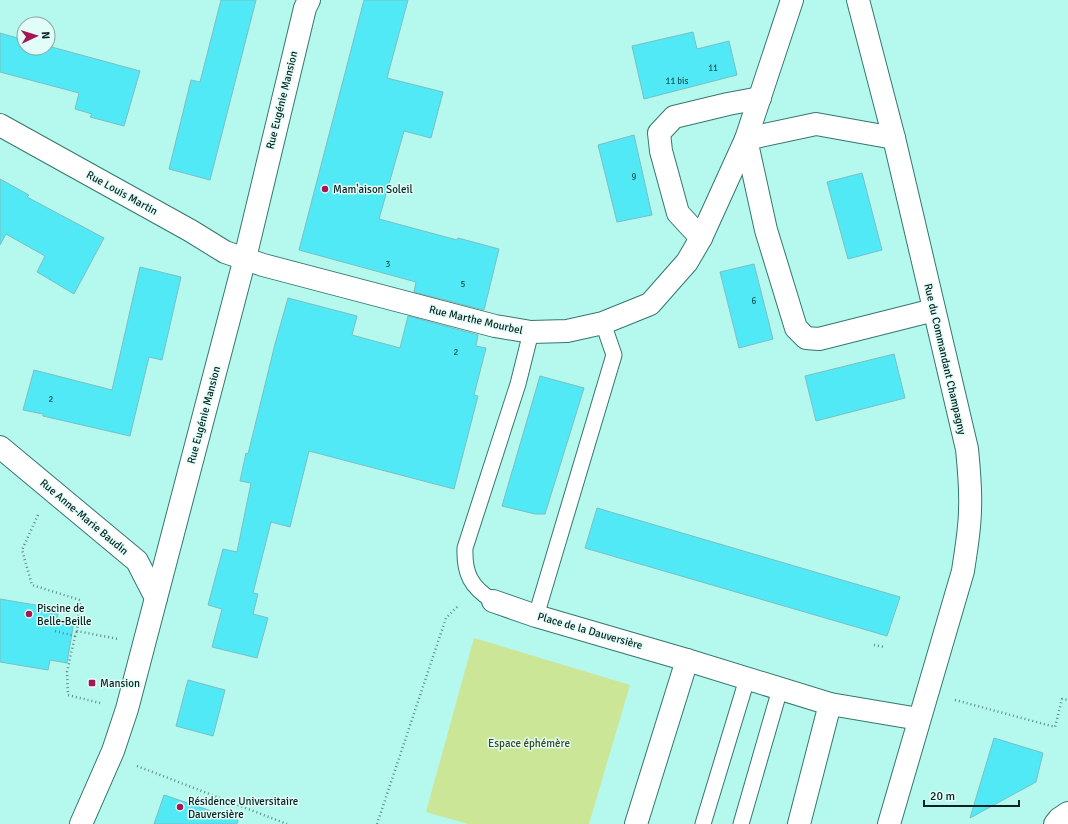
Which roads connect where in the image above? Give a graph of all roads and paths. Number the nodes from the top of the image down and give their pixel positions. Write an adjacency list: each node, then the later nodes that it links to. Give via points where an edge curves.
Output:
1 (308, 0): 9 (street, Rue Eugénie Mansion)
2 (792, 0): 4 (street, Rue Marthe Mourbel)
3 (858, 0): 6 (street, Rue du Commandant Champagny)
4 (760, 98): 7 (street, Rue Marthe Mourbel); 8 (street, via 674,117 659,133 661,151 678,213)
5 (0, 125): 9 (street, Rue Louis Martin, via 225,252)
6 (894, 138): 7 (street, via 816,124); 10 (street, Rue du Commandant Champagny)
7 (746, 139): 8 (street, Rue Marthe Mourbel); 10 (street, via 766,230 796,328 806,338 819,339)
8 (701, 238): 11 (street, Rue Marthe Mourbel, via 687,262 650,304)
9 (245, 258): 12 (street, Rue Marthe Mourbel, via 263,265 495,326); 15 (street, Rue Eugénie Mansion)
10 (934, 310): 32 (street, Rue du Commandant Champagny, via 967,449 970,510 963,571)
11 (603, 323): 12 (street, Rue Marthe Mourbel, via 567,331); 18 (lane, via 614,355)
12 (531, 332): 16 (lane, via 518,384 465,548 464,563 469,577 475,587)
13 (0, 447): 15 (street, Rue Anne-Marie Baudin, via 138,561)
14 (38, 514): 20 (path, via 22,550 32,585 80,600)
15 (156, 598): 35 (street, Rue Eugénie Mansion, via 127,709 113,751)
16 (493, 601): 18 (street, Place de la Dauversière)
17 (463, 610): 37 (path, via 458,606 446,618)
18 (536, 616): 25 (street, Place de la Dauversière)
19 (55, 631): 21 (path)
20 (76, 631): 21 (path); 22 (path)
21 (75, 636): 30 (path, via 67,672 68,695)
22 (116, 639)
23 (874, 645): 24 (path)
24 (884, 647)
25 (687, 660): 26 (street, Place de la Dauversière); 38 (street)
26 (747, 679): 27 (street, Place de la Dauversière); 39 (lane)
27 (780, 689): 31 (street, Place de la Dauversière); 40 (lane)
28 (954, 700): 29 (path, via 1055,727 1062,699)
29 (1068, 700)
30 (103, 703)
31 (830, 704): 32 (street, Place de la Dauversière); 41 (street)
32 (919, 719): 42 (street)
33 (136, 766): 36 (path)
34 (1068, 813): 43 (street)
35 (81, 824)
36 (288, 824)
37 (377, 824)
38 (636, 824)
39 (703, 824)
40 (741, 824)
41 (799, 824)
42 (889, 824)
43 (1055, 824)

